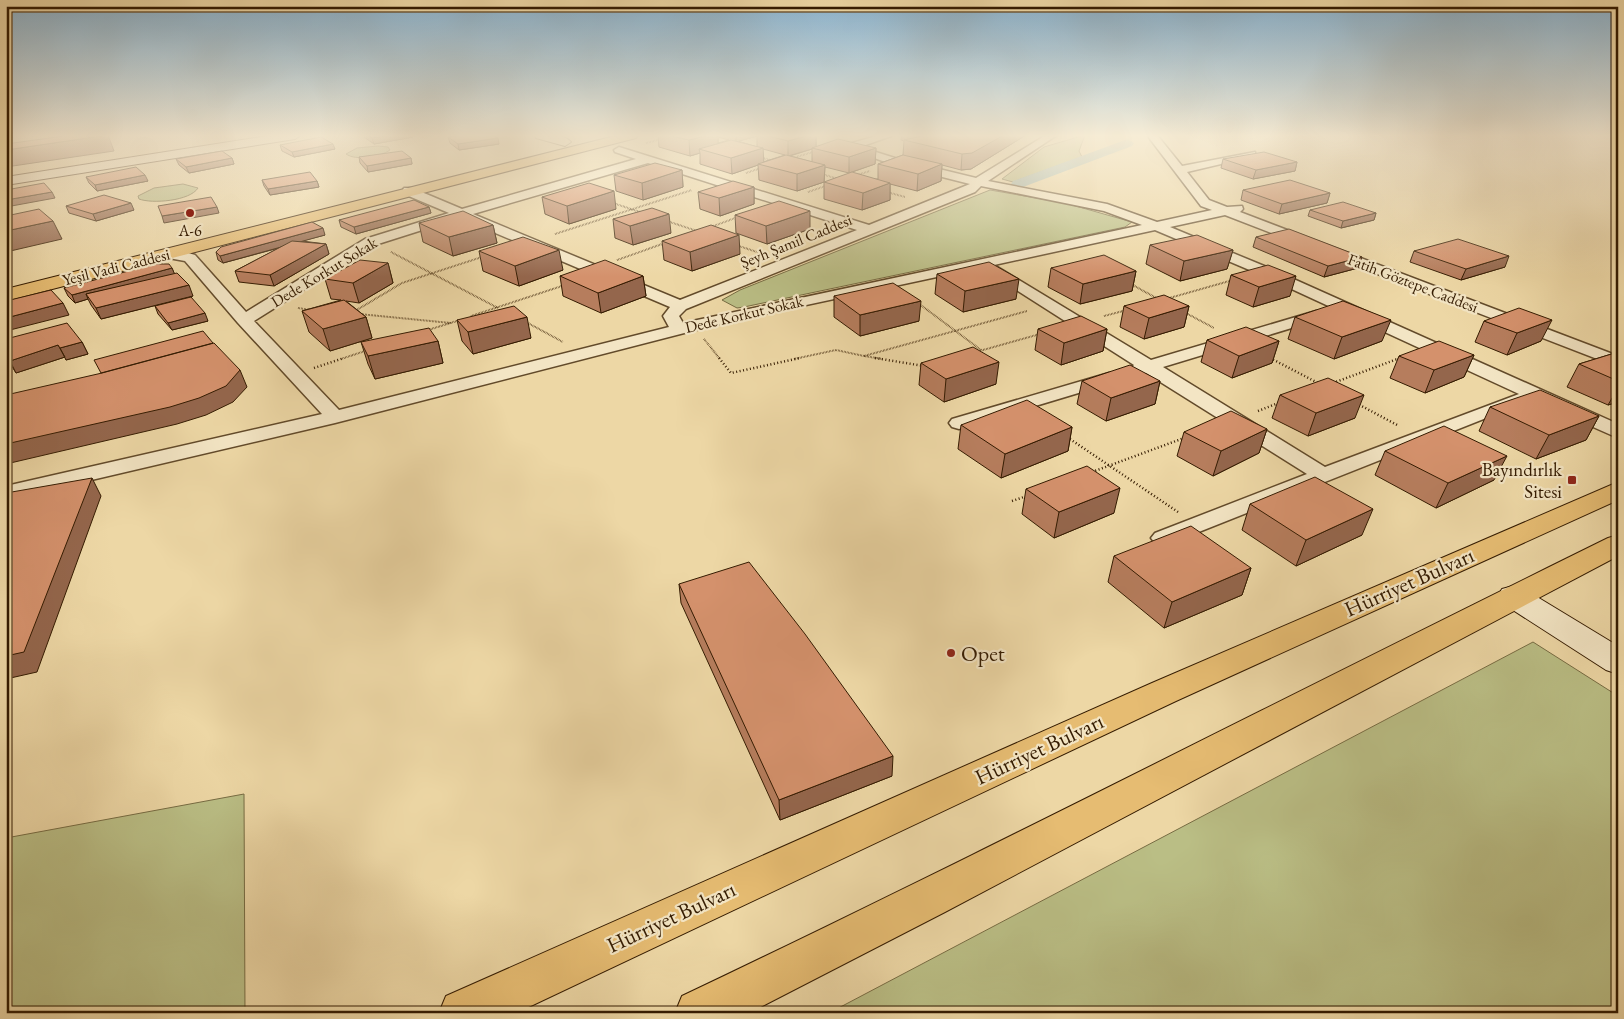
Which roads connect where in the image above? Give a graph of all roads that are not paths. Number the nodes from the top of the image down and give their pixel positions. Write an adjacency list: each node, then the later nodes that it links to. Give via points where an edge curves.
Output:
1 (978, 182): 12 (street, Şeyh Şamil Caddesi, via 971,189)
2 (418, 183): 17 (main road, Yeşil Vadi Caddesi)
3 (437, 183): 8 (main road, Yeşil Vadi Caddesi)
4 (567, 183): 10 (street, Dede Korkut Sokak)
5 (724, 183): 12 (street)
6 (981, 183): 11 (street, via 1107,208)
7 (1192, 183): 9 (street, Fatih Göztepe Caddesi, via 1205,203)
8 (408, 191): 10 (street); 13 (main road, Yeşil Vadi Caddesi)
9 (1232, 210): 11 (street, Dede Korkut Sokak); 24 (street, Fatih Göztepe Caddesi); 25 (street, Fatih Göztepe Caddesi)
10 (460, 213): 19 (street); 22 (street, Dede Korkut Sokak, via 370,242)
11 (1157, 226): 16 (street, Dede Korkut Sokak); 20 (street)
12 (871, 230): 19 (street, Şeyh Şamil Caddesi)
13 (208, 243): 14 (main road, Yeşil Vadi Caddesi); 15 (street, via 193,252)
14 (168, 254): 15 (street); 18 (main road, Yeşil Vadi Caddesi)
15 (190, 258): 22 (street)
16 (981, 262): 21 (street, Dede Korkut Sokak); 26 (street)
17 (6, 288)
18 (6, 296)
19 (686, 304): 21 (street); 23 (street, via 671,316)
20 (1343, 307): 26 (street); 27 (street)
21 (726, 317): 23 (street, Dede Korkut Sokak)
22 (244, 320): 28 (street)
23 (686, 327): 28 (street, Dede Korkut Sokak)
24 (1618, 353)
25 (1618, 362)
26 (1148, 366): 29 (street); 31 (street)
27 (1532, 393): 30 (street); 31 (street)
28 (334, 417): 33 (street, Dede Korkut Sokak)
29 (959, 423)
30 (1618, 432)
31 (1323, 475): 34 (street)
32 (1618, 490): 39 (main road, Hürriyet Bulvarı, via 1148,699)
33 (6, 493)
34 (1162, 538)
35 (1618, 544): 36 (main road)
36 (1520, 593): 37 (street); 38 (street); 40 (main road, via 870,930)
37 (1618, 646)
38 (1618, 662)
39 (463, 1013)
40 (699, 1013)

